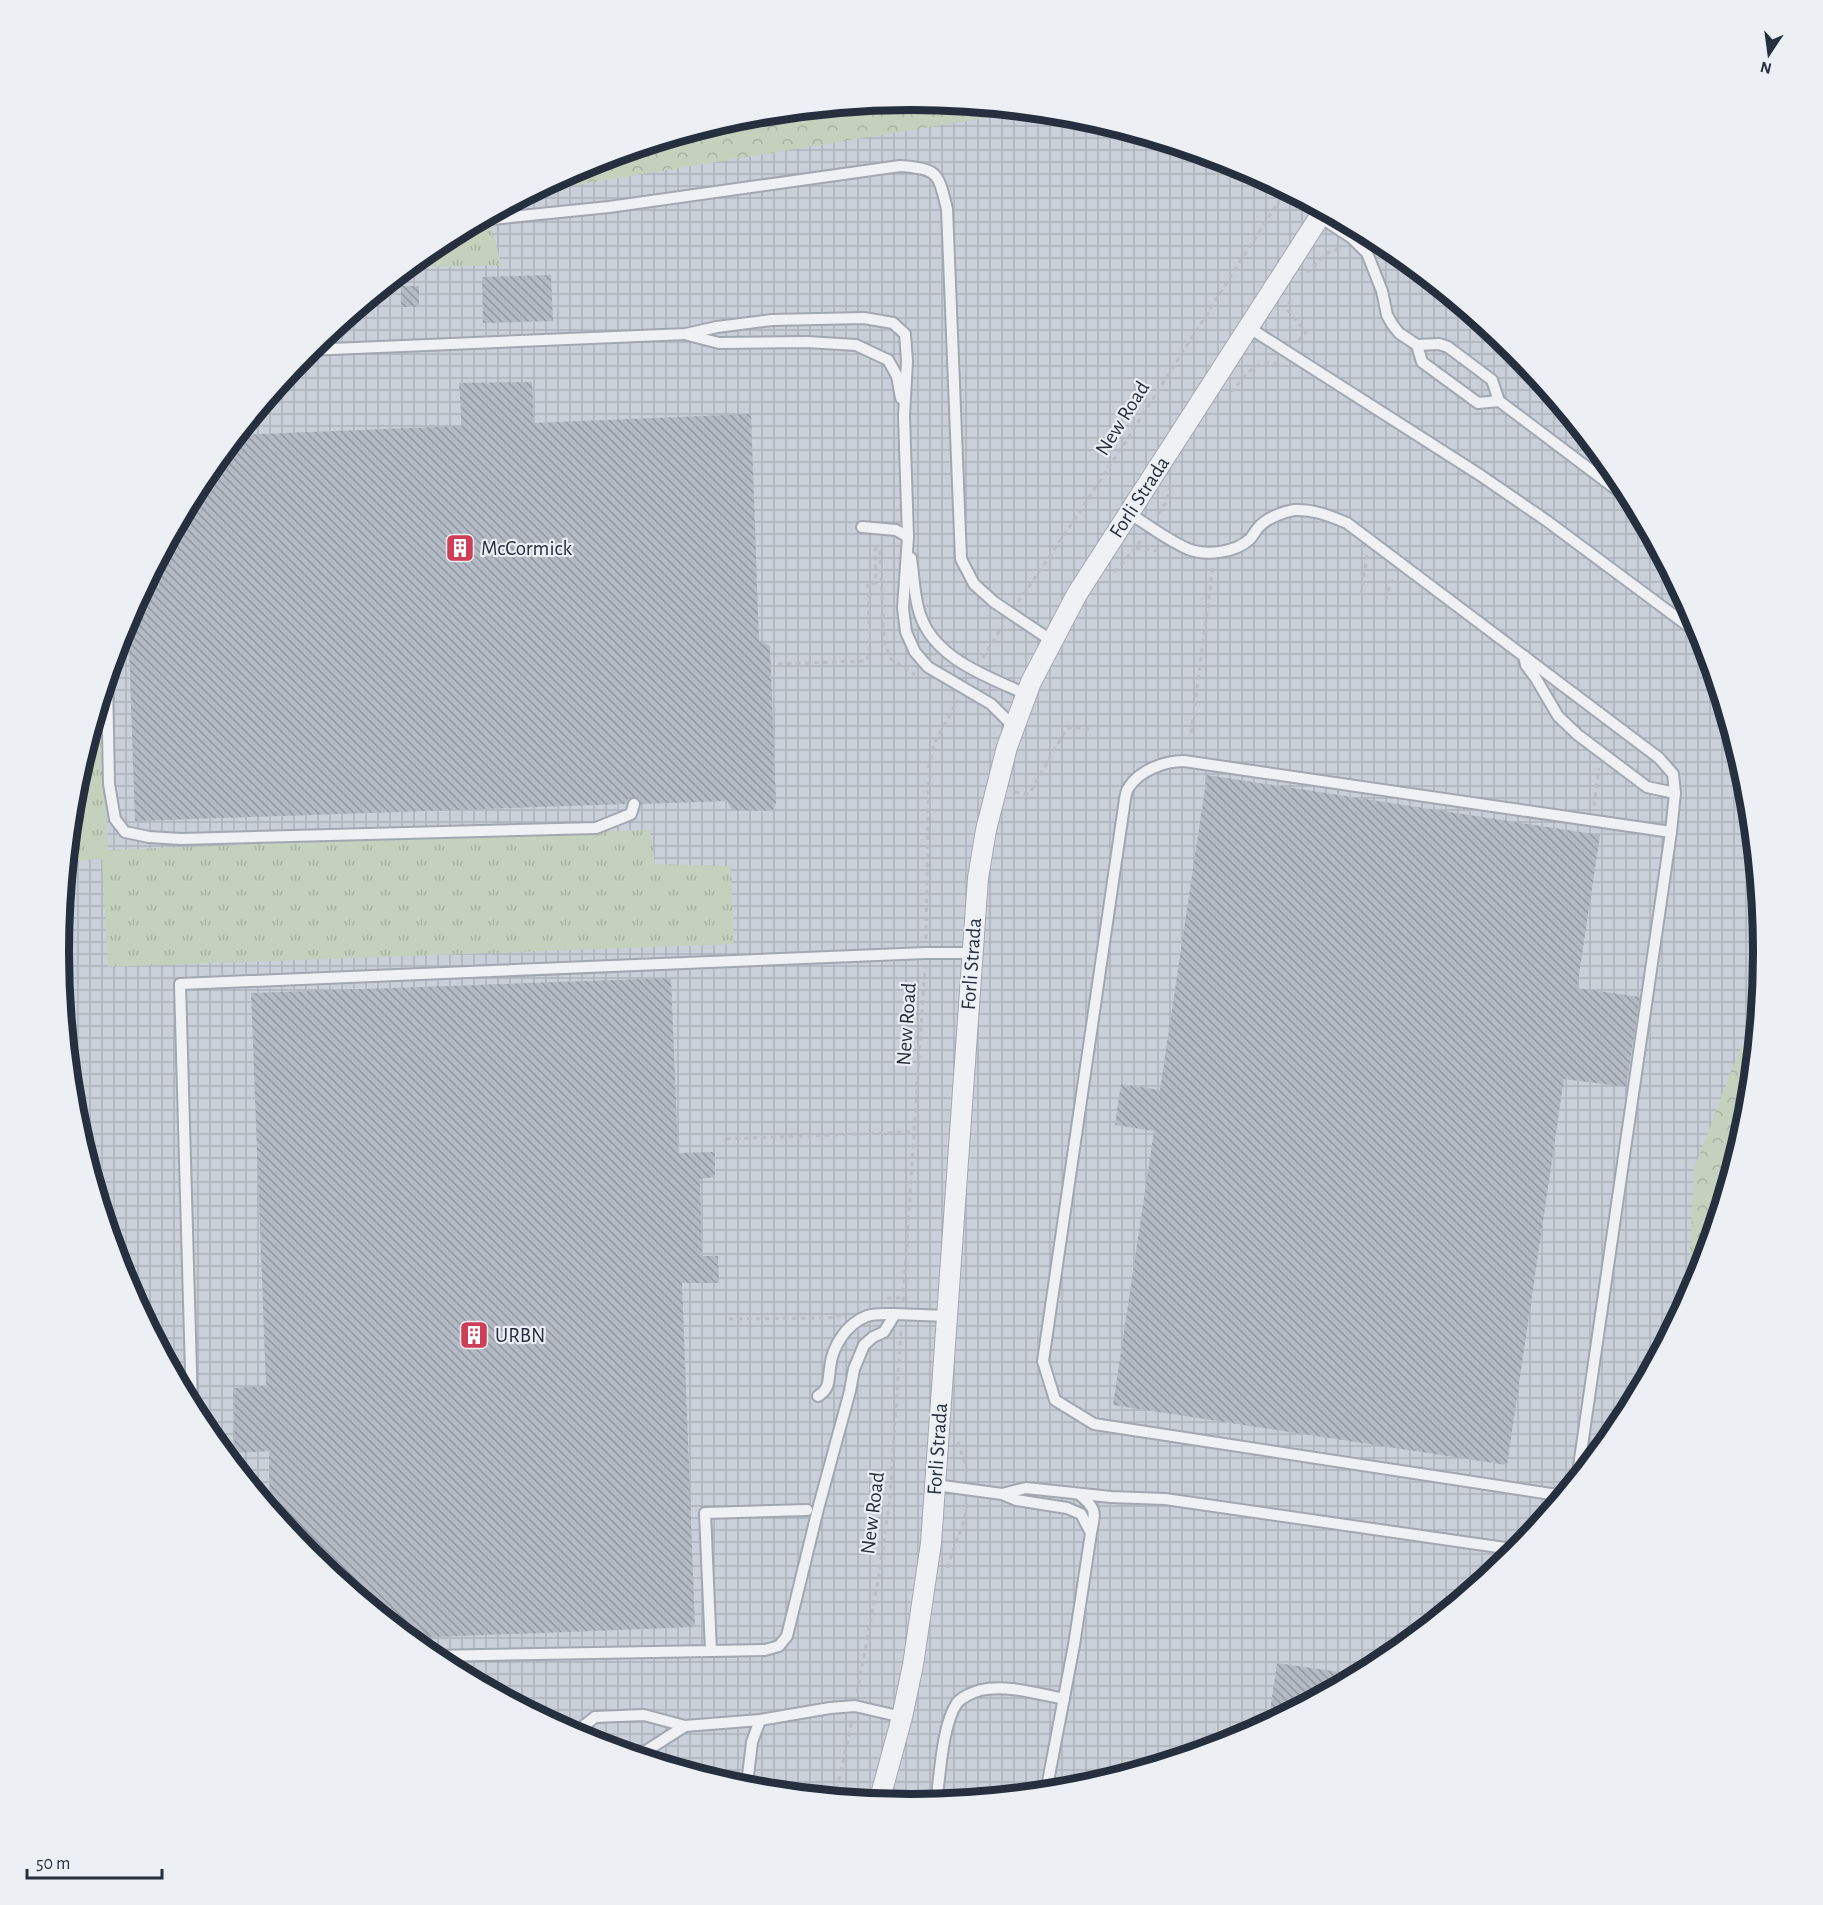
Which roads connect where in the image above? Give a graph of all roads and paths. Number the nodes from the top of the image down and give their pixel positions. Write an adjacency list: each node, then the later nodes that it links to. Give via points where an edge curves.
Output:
1 (1282, 196): 34 (path, New Road, via 1085,507)
2 (1320, 216): 8 (street, Forli Strada)
3 (499, 218): 34 (lane, via 609,207 900,166 934,172 947,209 961,559 974,584)
4 (1334, 224): 11 (lane, via 1367,254 1387,315 1399,333)
5 (1342, 243): 6 (path)
6 (1305, 276)
7 (1290, 296): 10 (path, via 1288,310 1306,332)
8 (1248, 327): 20 (street, Forli Strada); 35 (lane, via 1480,475)
9 (686, 334): 12 (lane); 16 (lane, via 719,343 856,345 888,360 897,376); 16 (lane, via 772,320 864,318 893,322 905,334)
10 (1303, 335)
11 (1417, 345): 15 (lane, via 1422,362 1478,403); 15 (lane, via 1448,346 1492,380)
12 (324, 349)
13 (1282, 366): 14 (path, via 1268,361 1259,364)
14 (1227, 396)
15 (1499, 401): 18 (lane)
16 (904, 416): 22 (lane)
17 (1173, 478): 19 (path)
18 (1615, 488)
19 (1166, 502)
20 (1129, 513): 36 (street, Forli Strada); 37 (lane, via 1190,549 1210,553 1249,540 1259,526 1292,510 1326,514 1347,524)
21 (862, 527): 22 (lane, via 896,530)
22 (908, 537): 41 (lane, via 920,615 928,633 958,660); 44 (lane, via 903,608 906,632 915,652 928,667 992,704)
23 (1365, 547): 25 (path)
24 (1160, 551): 31 (path, via 1136,548)
25 (1367, 553): 26 (path); 32 (path)
26 (1376, 559)
27 (1220, 565): 29 (path)
28 (1203, 567): 29 (path)
29 (1213, 567): 46 (path)
30 (1393, 571): 33 (path, via 1402,578 1390,582)
31 (1109, 580)
32 (1361, 595)
33 (1386, 600)
34 (1010, 614): 36 (lane); 38 (path, New Road)
35 (1688, 626)
36 (1052, 641): 41 (street, Forli Strada)
37 (1524, 656): 49 (lane, via 1659,758 1673,774); 49 (lane, via 1558,716 1578,735 1647,787)
38 (981, 661)
39 (778, 664): 40 (path, via 866,661 870,655 868,584 876,583 875,549 880,549 884,641 891,659)
40 (921, 678)
41 (1026, 694): 44 (street, Forli Strada)
42 (949, 695): 53 (path, via 958,700 935,742 929,763)
43 (107, 703): 50 (lane, via 109,784 115,819 125,832 149,837 596,828 631,814)
44 (1014, 727): 54 (street, Forli Strada, via 986,830)
45 (1089, 729): 48 (path, via 1066,730 1029,794 1013,792)
46 (1191, 734)
47 (1599, 767): 51 (path)
48 (1015, 784)
49 (1675, 793): 52 (lane)
50 (634, 804)
51 (1592, 821): 52 (lane); 72 (lane, via 1184,761 1170,761 1141,775 1128,788 1043,1361 1055,1400 1094,1424)
52 (1671, 832): 67 (lane)
53 (927, 938)
54 (972, 953): 61 (street, Forli Strada); 64 (lane, via 180,984)
55 (925, 967): 56 (path, New Road)
56 (913, 1132): 57 (path); 58 (path, New Road, via 903,1298)
57 (726, 1140)
58 (883, 1299)
59 (844, 1312): 62 (path, via 822,1318)
60 (895, 1314): 61 (lane); 65 (lane, via 865,1317 843,1334 833,1352 829,1384); 76 (lane, via 884,1332 864,1346 854,1369 787,1636 779,1646 765,1650)
61 (947, 1316): 69 (street, Forli Strada)
62 (729, 1319)
63 (901, 1338): 78 (path, New Road, via 890,1497)
64 (192, 1389)
65 (818, 1396)
66 (957, 1441): 68 (path)
67 (1579, 1466)
68 (969, 1475)
69 (934, 1485): 70 (lane); 80 (street, Forli Strada, via 929,1555)
70 (1002, 1494): 71 (lane, via 1026,1488); 74 (lane, via 1081,1514)
71 (1080, 1495): 74 (lane, via 1095,1512); 75 (lane, via 1165,1499)
72 (1556, 1495)
73 (807, 1510): 76 (lane, via 705,1513)
74 (1091, 1533): 79 (lane)
75 (1507, 1548)
76 (711, 1652): 77 (lane)
77 (447, 1656)
78 (858, 1689)
79 (1064, 1699): 87 (lane); 90 (lane, via 1017,1690 982,1689 958,1702 948,1724)
80 (902, 1717): 81 (lane, via 855,1706); 89 (street, Forli Strada)
81 (760, 1720): 83 (lane); 86 (lane, via 752,1742)
82 (851, 1725): 88 (path)
83 (685, 1726): 84 (lane, via 644,1715 595,1717); 85 (lane)
84 (582, 1728)
85 (644, 1751)
86 (748, 1779)
87 (1048, 1784)
88 (836, 1791)
89 (881, 1794)
90 (937, 1794)

